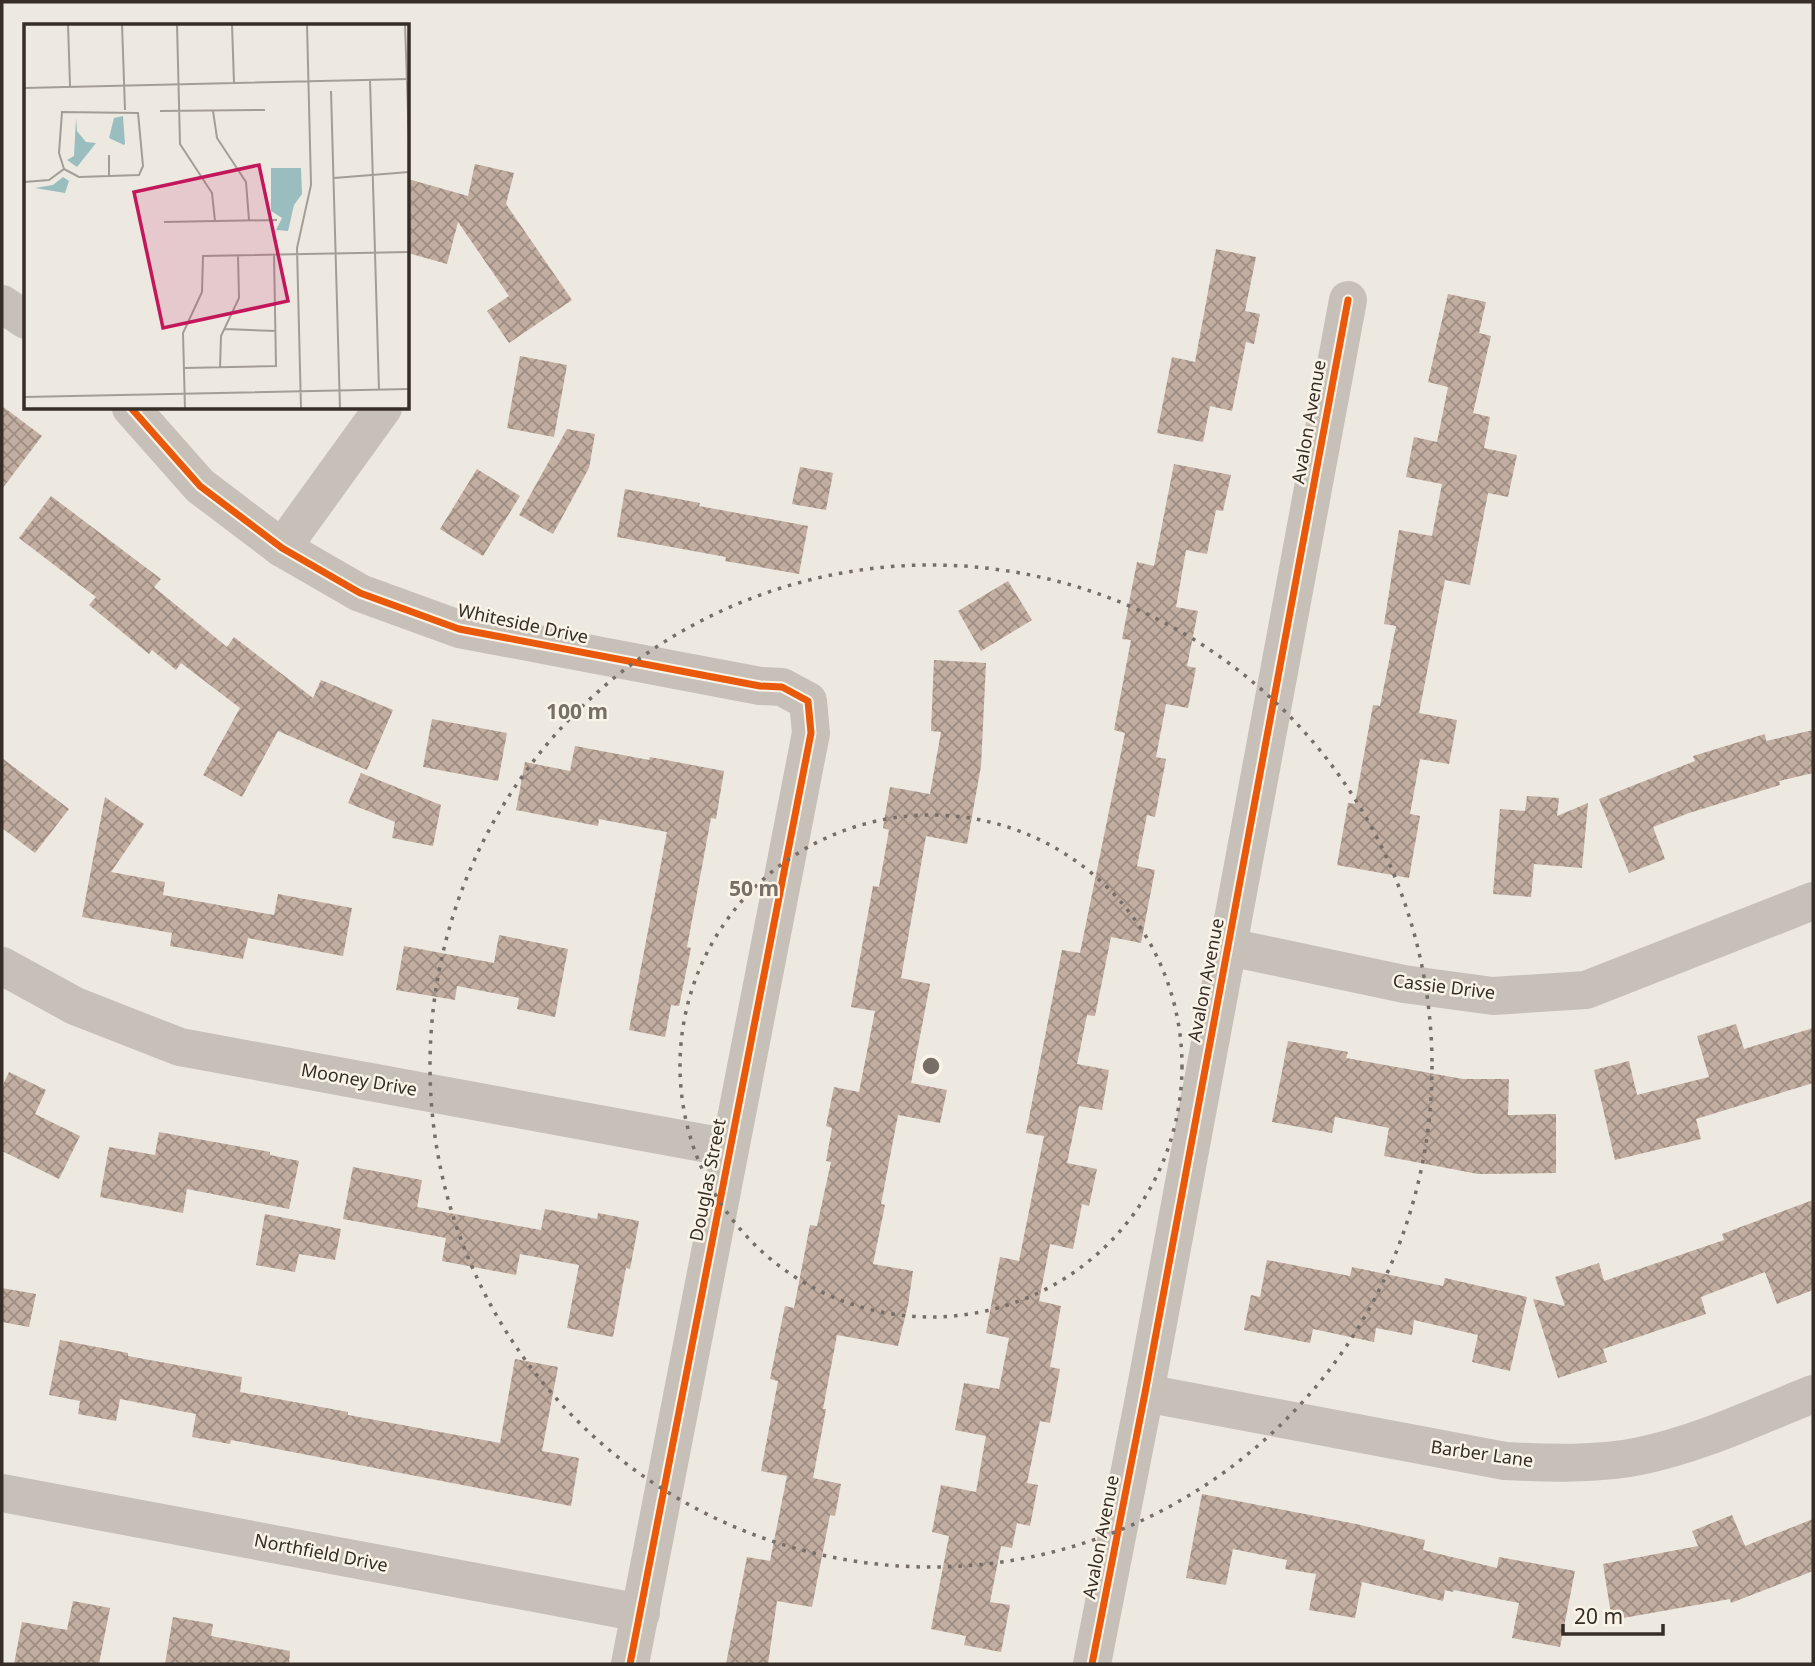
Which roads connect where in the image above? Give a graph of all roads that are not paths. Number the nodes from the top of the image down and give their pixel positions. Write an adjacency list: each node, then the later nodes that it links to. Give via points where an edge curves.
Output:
1 (1348, 300): 9 (street, Avalon Avenue)
2 (2, 304): 3 (street)
3 (24, 319)
4 (133, 410): 6 (street, Whiteside Drive, via 200,486)
5 (382, 410): 6 (street)
6 (282, 548): 7 (street, Whiteside Drive, via 360,593 459,629 782,687)
7 (808, 701): 11 (street, Douglas Street, via 811,733)
8 (1813, 901): 9 (street, Cassie Drive, via 1586,990 1493,996 1404,984)
9 (1229, 947): 12 (street, Avalon Avenue)
10 (2, 966): 11 (street, Mooney Drive, via 75,1006 180,1047)
11 (730, 1148): 15 (street, Douglas Street)
12 (1145, 1393): 13 (street, Barber Lane, via 1505,1461 1558,1463 1640,1456 1710,1435); 17 (street, Avalon Avenue)
13 (1813, 1394)
14 (2, 1493): 15 (street, Northfield Drive)
15 (641, 1613): 16 (street, Douglas Street)
16 (630, 1664)
17 (1092, 1664)

